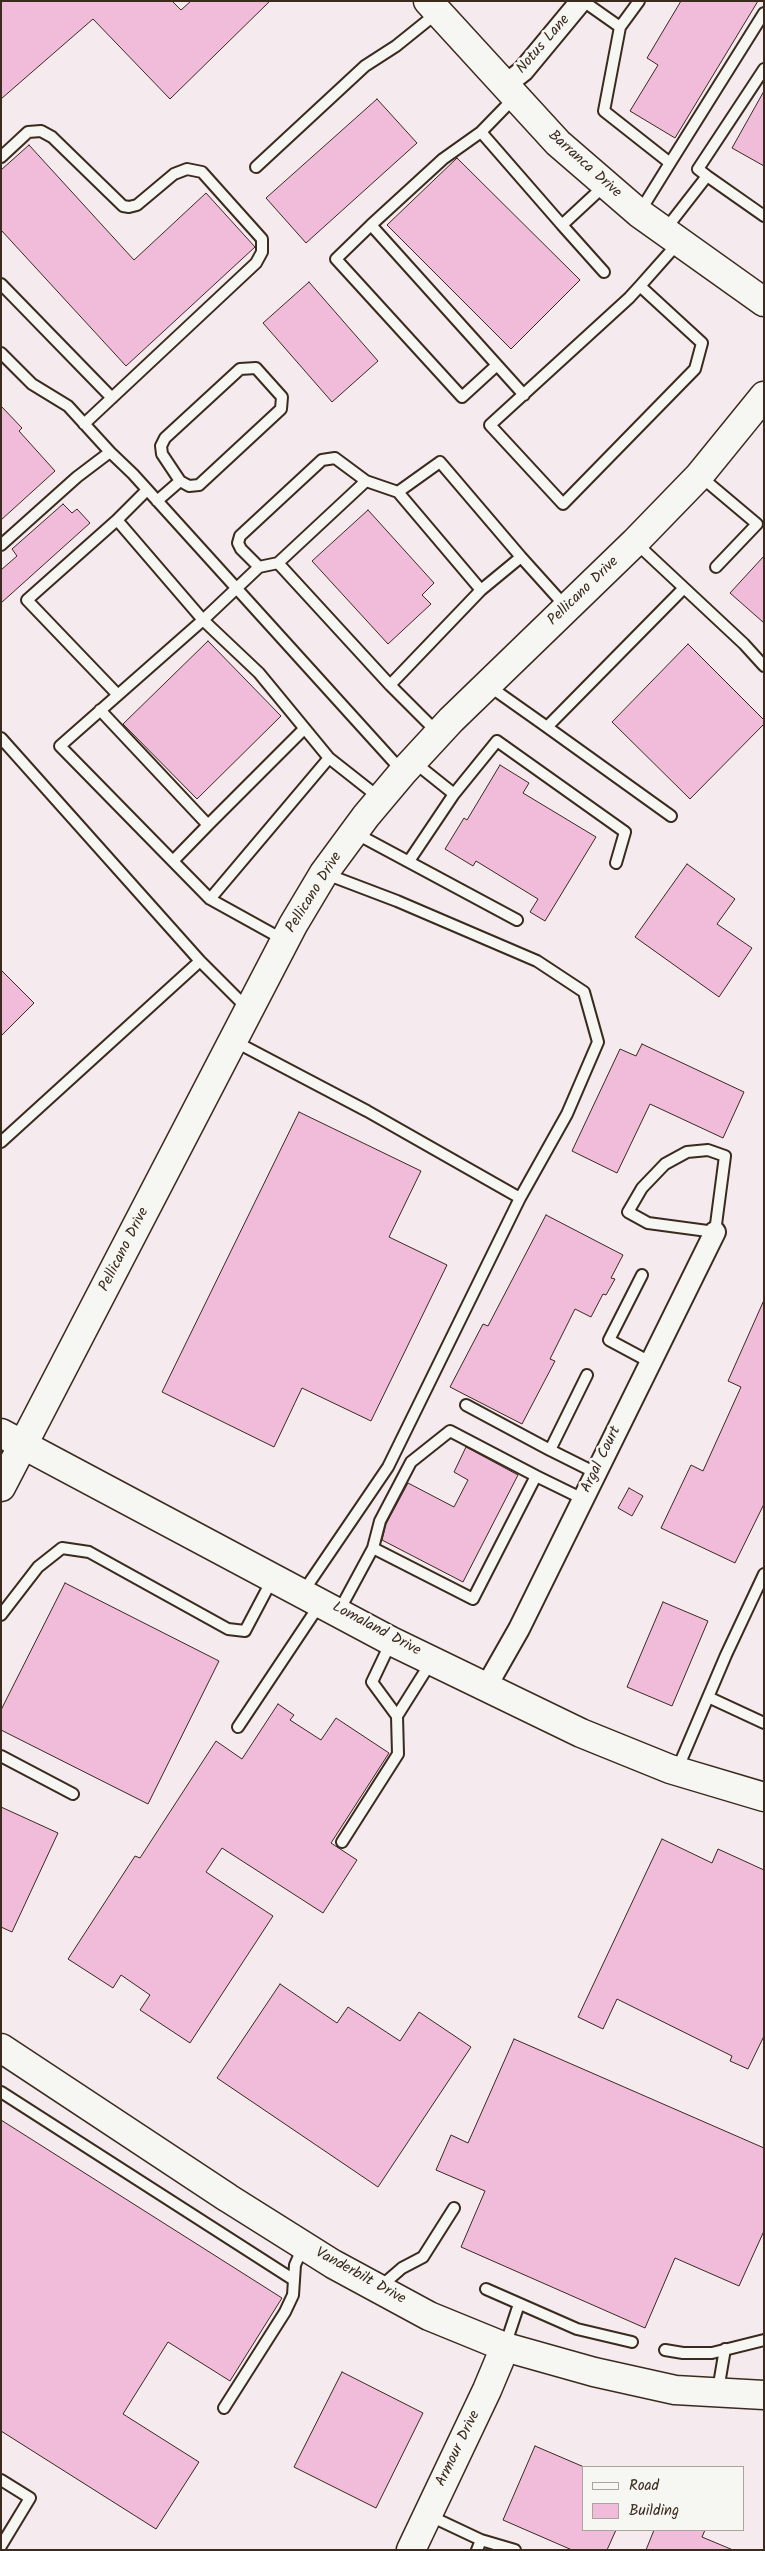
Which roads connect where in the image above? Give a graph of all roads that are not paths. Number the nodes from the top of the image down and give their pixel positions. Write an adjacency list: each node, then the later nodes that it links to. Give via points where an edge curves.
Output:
1 (582, 1): 5 (lane); 7 (street, Notus Lane)
2 (639, 1): 5 (lane)
3 (433, 7): 7 (street, Barranca Drive); 11 (lane, via 396,46 365,66)
4 (764, 13): 10 (lane)
5 (620, 27): 10 (lane, via 604,111)
6 (764, 70): 12 (lane, via 698,169)
7 (509, 92): 8 (lane); 13 (street, Barranca Drive, via 558,143)
8 (481, 132): 16 (lane, via 443,159); 17 (lane)
9 (1, 157): 27 (lane, via 28,132 41,131 52,137 123,206 130,207 137,205 174,174 187,170 202,172 262,239 262,252 256,263)
10 (670, 163): 14 (lane)
11 (256, 167)
12 (707, 176): 15 (lane); 18 (lane)
13 (605, 185): 14 (street, Barranca Drive); 17 (lane)
14 (639, 213): 18 (street, Barranca Drive)
15 (764, 216)
16 (370, 225): 24 (lane); 24 (lane, via 336,259 462,397)
17 (562, 225): 19 (lane)
18 (672, 236): 21 (lane); 22 (street, Barranca Drive)
19 (604, 272)
20 (1, 284): 27 (lane)
21 (640, 286): 25 (lane); 25 (lane, via 702,342 695,369 563,504 490,425)
22 (764, 302)
23 (1, 352): 28 (lane, via 32,384 68,406)
24 (497, 365): 25 (lane)
25 (524, 394)
26 (764, 396): 30 (street, Pellicano Drive)
27 (112, 398): 28 (lane)
28 (84, 424): 29 (lane)
29 (110, 452): 33 (lane); 38 (lane)
30 (699, 476): 37 (street, Pellicano Drive); 42 (lane, via 757,524)
31 (180, 481): 31 (lane, via 189,486 199,486 281,409 282,397 256,368 240,369 165,438 162,454); 35 (lane)
32 (366, 481): 34 (lane); 40 (lane); 41 (lane, via 335,458 322,460 240,536 241,550)
33 (147, 490): 35 (lane); 36 (lane)
34 (398, 492): 39 (lane, via 440,462); 45 (lane)
35 (157, 502): 44 (lane)
36 (117, 520): 47 (lane); 51 (lane, via 27,600)
37 (635, 542): 43 (lane); 46 (street, Pellicano Drive)
38 (1, 545)
39 (521, 557): 45 (lane); 46 (lane)
40 (278, 563): 41 (lane); 49 (lane)
41 (259, 567): 44 (lane)
42 (716, 567)
43 (684, 588): 48 (lane); 53 (lane)
44 (236, 590): 47 (lane); 58 (lane)
45 (481, 590): 49 (lane)
46 (568, 609): 50 (street, Pellicano Drive)
47 (203, 620): 51 (lane); 54 (lane, via 258,673)
48 (764, 666)
49 (390, 685): 55 (lane)
50 (488, 686): 53 (lane); 55 (street, Pellicano Drive)
51 (118, 694): 52 (lane)
52 (100, 710): 62 (lane); 64 (lane, via 60,746)
53 (547, 727): 61 (lane)
54 (304, 729): 57 (lane); 62 (lane)
55 (438, 734): 58 (street, Pellicano Drive)
56 (1, 738): 71 (lane)
57 (330, 758): 60 (lane); 68 (lane)
58 (408, 766): 59 (lane); 60 (street, Pellicano Drive)
59 (454, 794): 65 (lane); 66 (lane, via 496,741 624,832)
60 (381, 799): 63 (street, Pellicano Drive)
61 (671, 816)
62 (208, 825): 64 (lane)
63 (354, 832): 65 (lane); 67 (street, Pellicano Drive)
64 (172, 861): 68 (lane)
65 (408, 861): 69 (lane)
66 (616, 863)
67 (324, 874): 70 (street, Pellicano Drive); 75 (lane, via 397,901 536,961 584,992 598,1042 567,1114)
68 (210, 899): 70 (lane)
69 (517, 920)
70 (285, 941): 72 (street, Pellicano Drive)
71 (200, 961): 72 (lane); 74 (lane)
72 (249, 1010): 73 (street, Pellicano Drive)
73 (234, 1040): 75 (lane); 81 (street, Pellicano Drive)
74 (1, 1142)
75 (520, 1198): 90 (lane)
76 (715, 1232): 76 (lane, via 725,1156 708,1150 687,1152 666,1164 642,1188 628,1212 648,1223); 78 (street, Argal Court)
77 (642, 1276): 78 (lane, via 608,1340)
78 (650, 1362): 83 (street, Argal Court)
79 (587, 1375): 82 (lane)
80 (466, 1405): 82 (lane)
81 (13, 1439): 85 (street, Pellicano Drive); 89 (street, Lomaland Drive)
82 (550, 1450): 83 (lane)
83 (596, 1473): 86 (street, Argal Court)
84 (536, 1476): 86 (lane); 87 (lane, via 450,1431 411,1462 380,1521); 87 (lane, via 473,1599)
85 (1, 1487)
86 (583, 1499): 94 (street, Argal Court)
87 (373, 1548): 90 (lane)
88 (764, 1574): 95 (lane)
89 (274, 1577): 90 (street, Lomaland Drive); 91 (lane, via 245,1631 228,1629 88,1552 62,1548 38,1567)
90 (321, 1601): 92 (street, Lomaland Drive); 98 (lane)
91 (1, 1615)
92 (392, 1641): 93 (street, Lomaland Drive); 96 (lane, via 372,1682)
93 (433, 1659): 94 (street, Lomaland Drive); 96 (lane)
94 (486, 1687): 100 (street, Lomaland Drive, via 581,1733)
95 (708, 1697): 97 (lane); 100 (lane)
96 (397, 1716): 103 (lane, via 398,1754)
97 (764, 1723)
98 (238, 1727)
99 (1, 1756): 101 (lane)
100 (676, 1771): 102 (street, Lomaland Drive)
101 (73, 1794)
102 (764, 1797)
103 (342, 1842)
104 (1, 2048): 107 (street, Vanderbilt Drive)
105 (1, 2092): 108 (lane)
106 (454, 2208): 109 (lane, via 423,2257 402,2268)
107 (304, 2246): 108 (lane, via 295,2265); 109 (street, Vanderbilt Drive)
108 (294, 2280): 119 (lane, via 293,2295 285,2312)
109 (378, 2290): 114 (street, Vanderbilt Drive, via 429,2316)
110 (486, 2290): 111 (lane)
111 (519, 2304): 113 (lane, via 577,2330); 114 (lane)
112 (764, 2340): 116 (lane)
113 (632, 2342)
114 (505, 2347): 117 (street, Vanderbilt Drive, via 675,2390); 121 (street, Armour Drive)
115 (665, 2350): 116 (lane, via 683,2353)
116 (725, 2350): 117 (lane)
117 (718, 2393): 118 (street, Vanderbilt Drive)
118 (764, 2395)
119 (224, 2408)
120 (1, 2480): 123 (lane, via 30,2498)
121 (428, 2515): 122 (lane); 124 (street, Armour Drive)
122 (479, 2545): 125 (lane)
123 (1, 2546)
124 (411, 2550)
125 (516, 2550)

